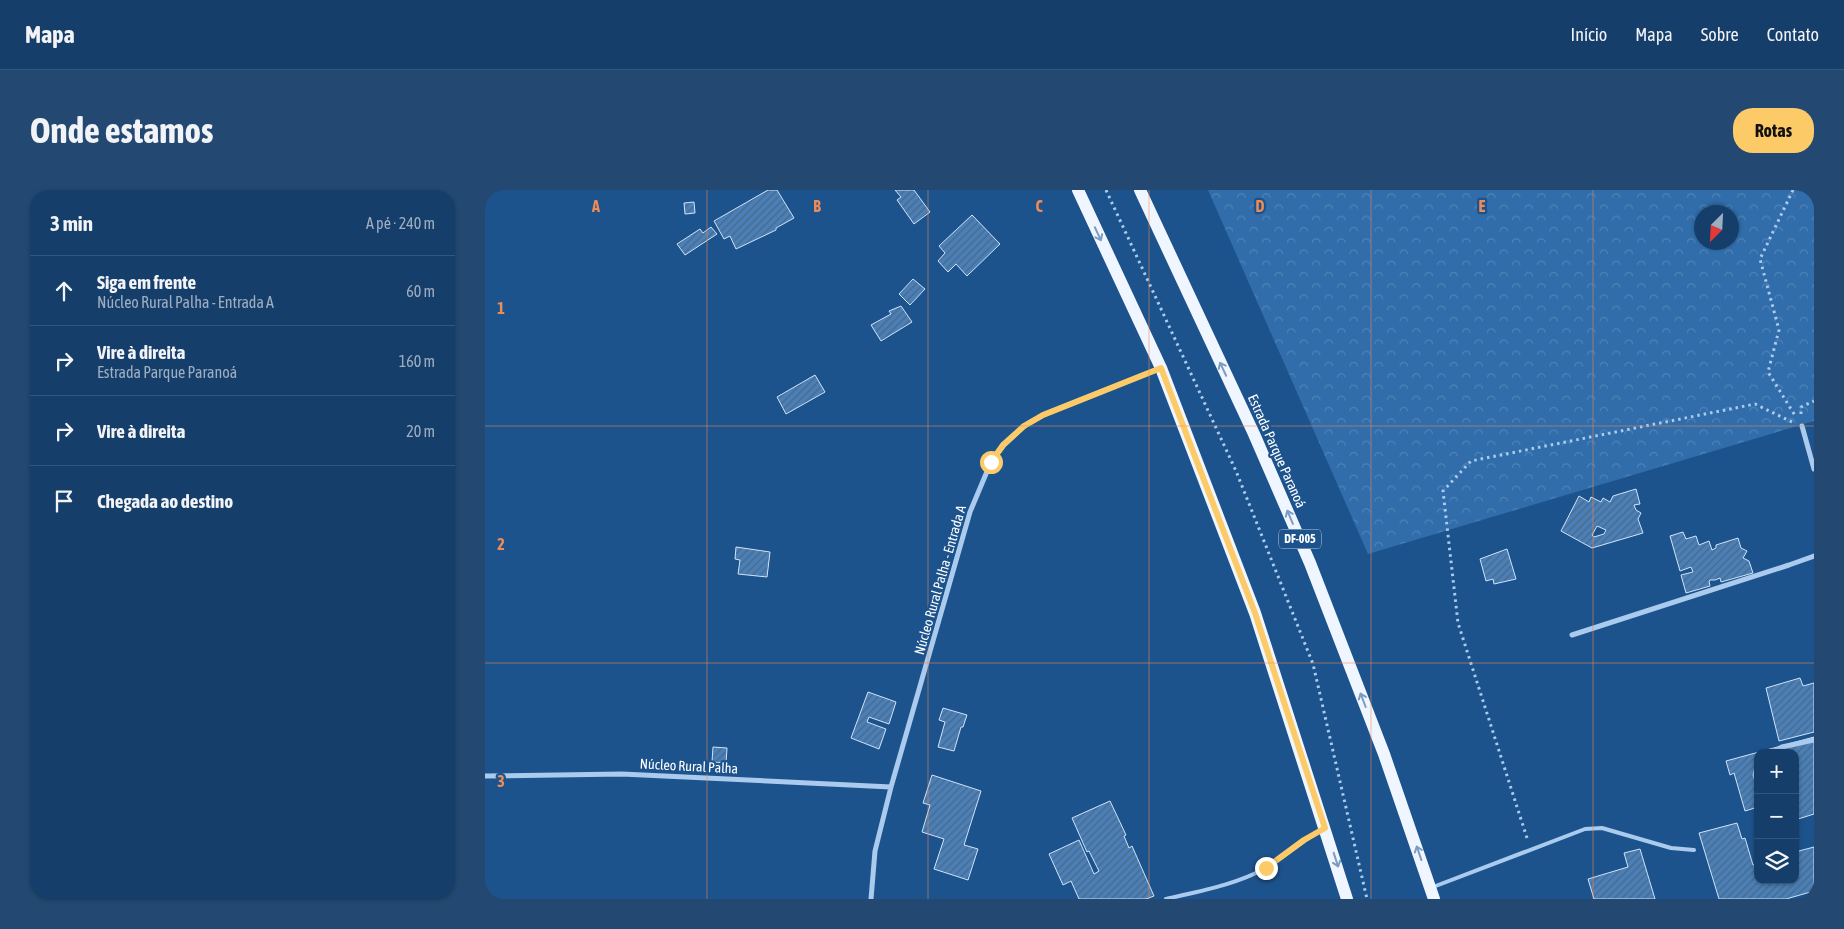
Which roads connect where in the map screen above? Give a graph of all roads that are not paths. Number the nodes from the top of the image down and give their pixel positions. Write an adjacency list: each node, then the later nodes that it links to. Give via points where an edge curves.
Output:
1 (1078, 190): 3 (main road, one-way to 3)
2 (1143, 192): 14 (main road, Estrada Parque Paranoá / DF-005, one-way to 2, via 1385,754 1310,563)
3 (1161, 368): 11 (street, Núcleo Rural Palha - Entrada A, via 1043,415 1024,426 1003,445 991,462 970,512); 12 (main road, via 1255,613)
4 (1802, 426): 5 (street)
5 (1814, 469)
6 (1814, 556): 7 (street)
7 (1571, 635)
8 (1814, 740): 9 (street)
9 (1778, 749)
10 (485, 776): 11 (street, Núcleo Rural Palha, via 622,774)
11 (891, 787): 15 (street, Núcleo Rural Palha - Entrada A, via 875,852)
12 (1325, 828): 16 (lane, via 1266,868 1233,883); 17 (main road, one-way to 17)
13 (1694, 850): 14 (lane, via 1671,848 1602,828 1585,829)
14 (1433, 893)
15 (871, 899)
16 (1167, 899)
17 (1347, 899)

